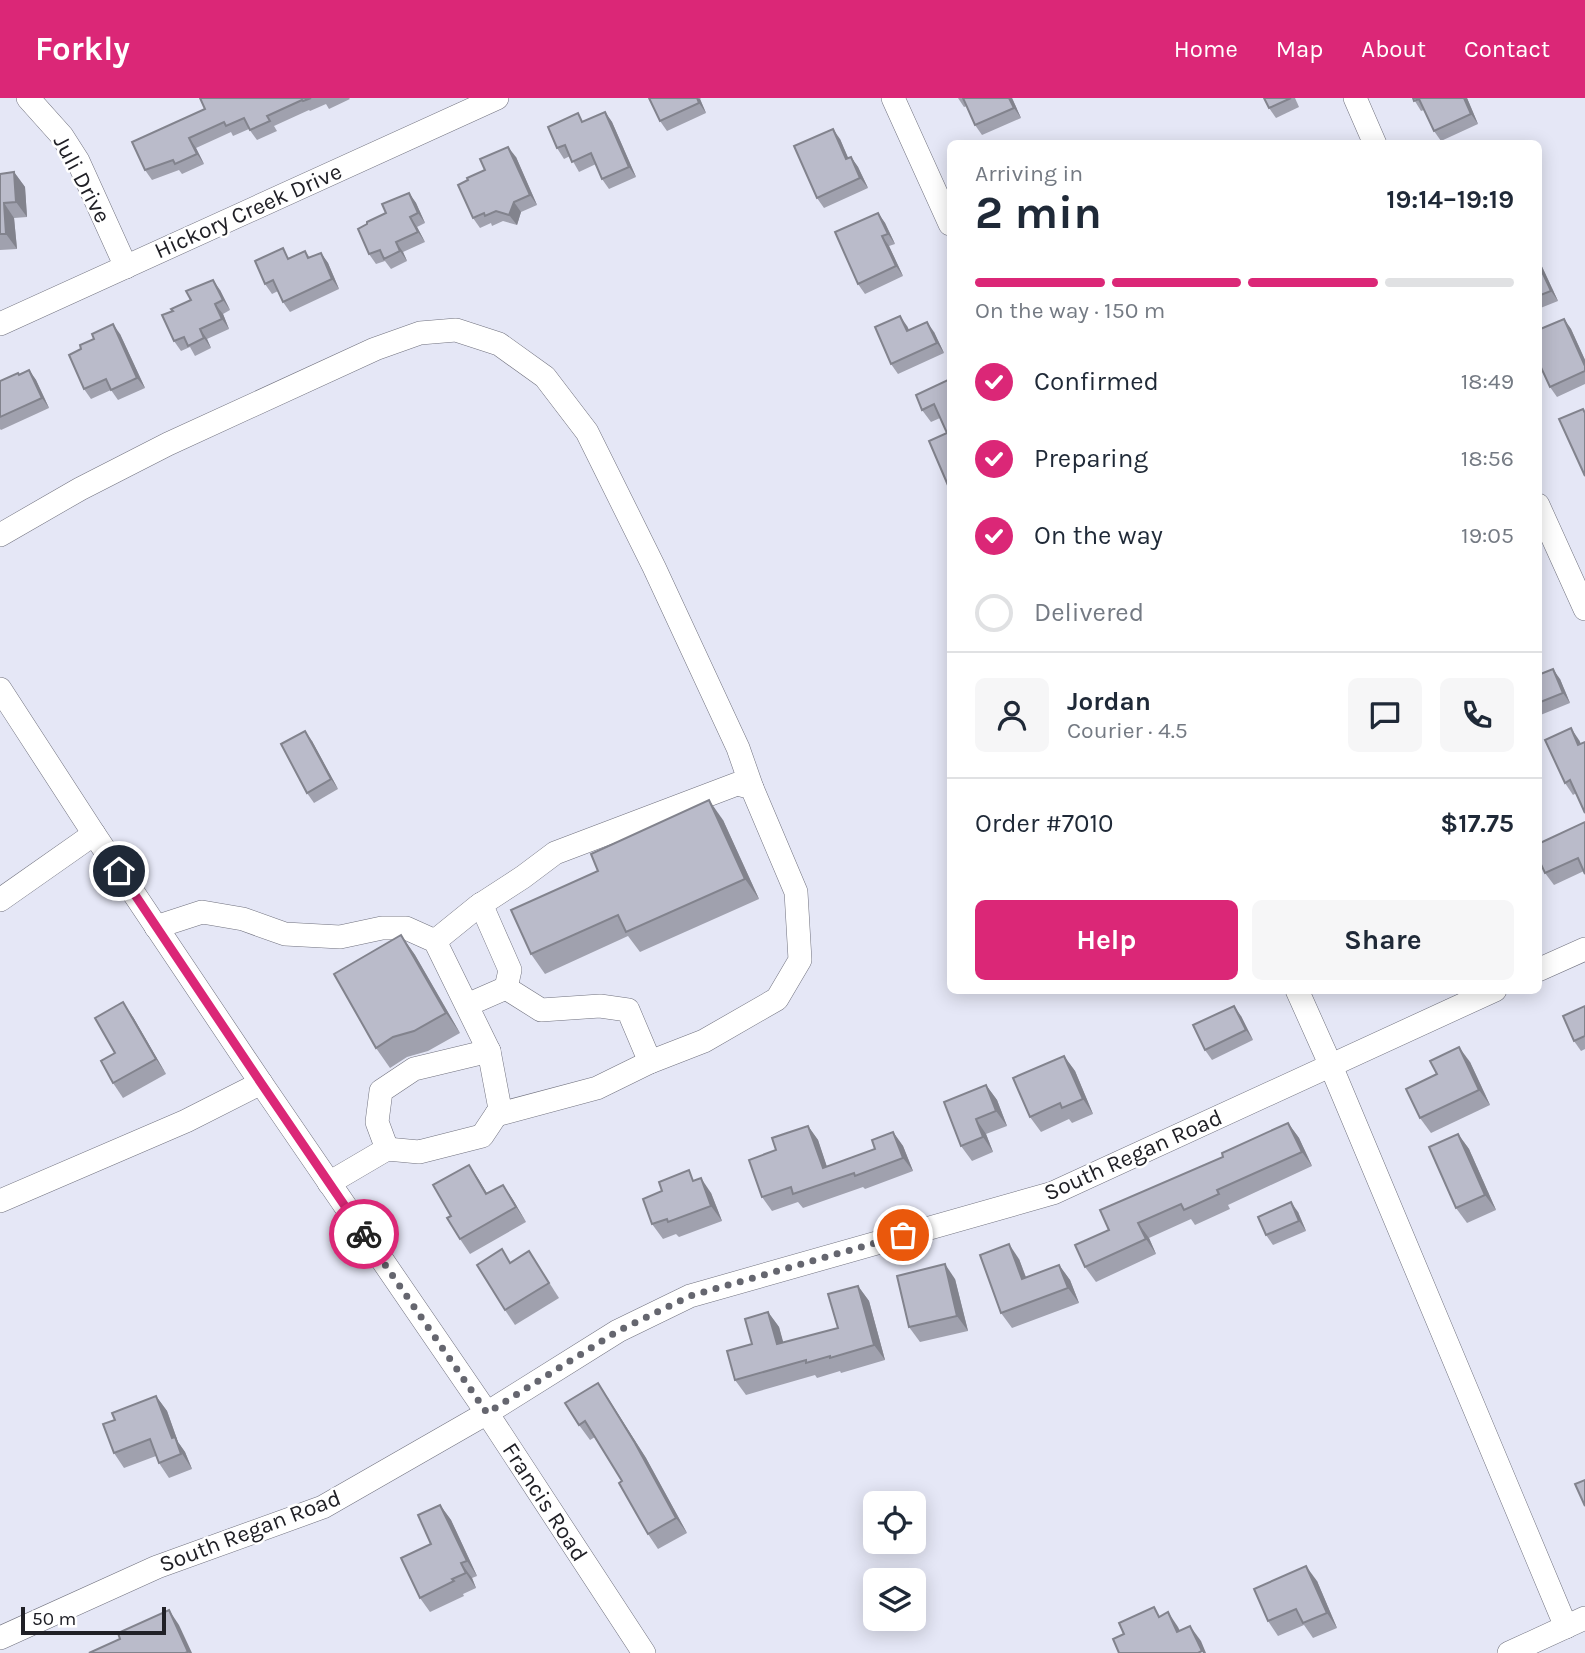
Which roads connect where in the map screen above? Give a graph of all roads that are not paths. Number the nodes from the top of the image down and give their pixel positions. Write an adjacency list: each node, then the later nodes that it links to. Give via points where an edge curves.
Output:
1 (28, 98): 7 (street, Juli Drive, via 78,160)
2 (497, 98): 7 (street, Hickory Creek Drive)
3 (893, 98): 6 (street)
4 (1355, 98): 5 (street)
5 (1374, 140)
6 (947, 217)
7 (125, 267): 8 (street, Hickory Creek Drive)
8 (0, 324)
9 (1542, 514): 11 (street)
10 (0, 535): 13 (street, via 168,444 375,349 420,333 456,330 499,344 545,377 586,432 665,590 738,748)
11 (1585, 609)
12 (0, 690): 14 (street, Francis Road)
13 (752, 789): 16 (street, via 737,785 555,853); 26 (street, via 796,892 800,960 777,999 704,1041)
14 (94, 834): 15 (street); 17 (street, Francis Road)
15 (0, 900)
16 (481, 904): 18 (street); 21 (street, via 510,971)
17 (156, 928): 18 (street, via 202,912 243,919 285,934 340,937 406,928); 28 (street, Francis Road)
18 (435, 941): 24 (street)
19 (1585, 949): 20 (street)
20 (1542, 968)
21 (506, 988): 24 (street); 26 (street, via 541,1010 600,1006 628,1010)
22 (1299, 994): 27 (street)
23 (1486, 994): 27 (street, South Regan Road)
24 (467, 1005): 25 (street)
25 (489, 1051): 29 (street, via 500,1109); 30 (street, via 414,1069 381,1091 377,1122)
26 (650, 1062): 29 (street, via 597,1088)
27 (1331, 1066): 33 (street, South Regan Road, via 1053,1193 690,1296 618,1331); 34 (street)
28 (261, 1083): 31 (street, Francis Road); 32 (street, via 186,1121)
29 (496, 1115): 30 (street, via 482,1136 419,1152)
30 (387, 1149): 31 (street)
31 (329, 1183): 33 (street, Francis Road)
32 (0, 1201)
33 (487, 1413): 35 (street, South Regan Road, via 323,1507 156,1567); 36 (street, Francis Road)
34 (1576, 1622): 37 (street)
35 (0, 1638)
36 (644, 1653)
37 (1508, 1653)

